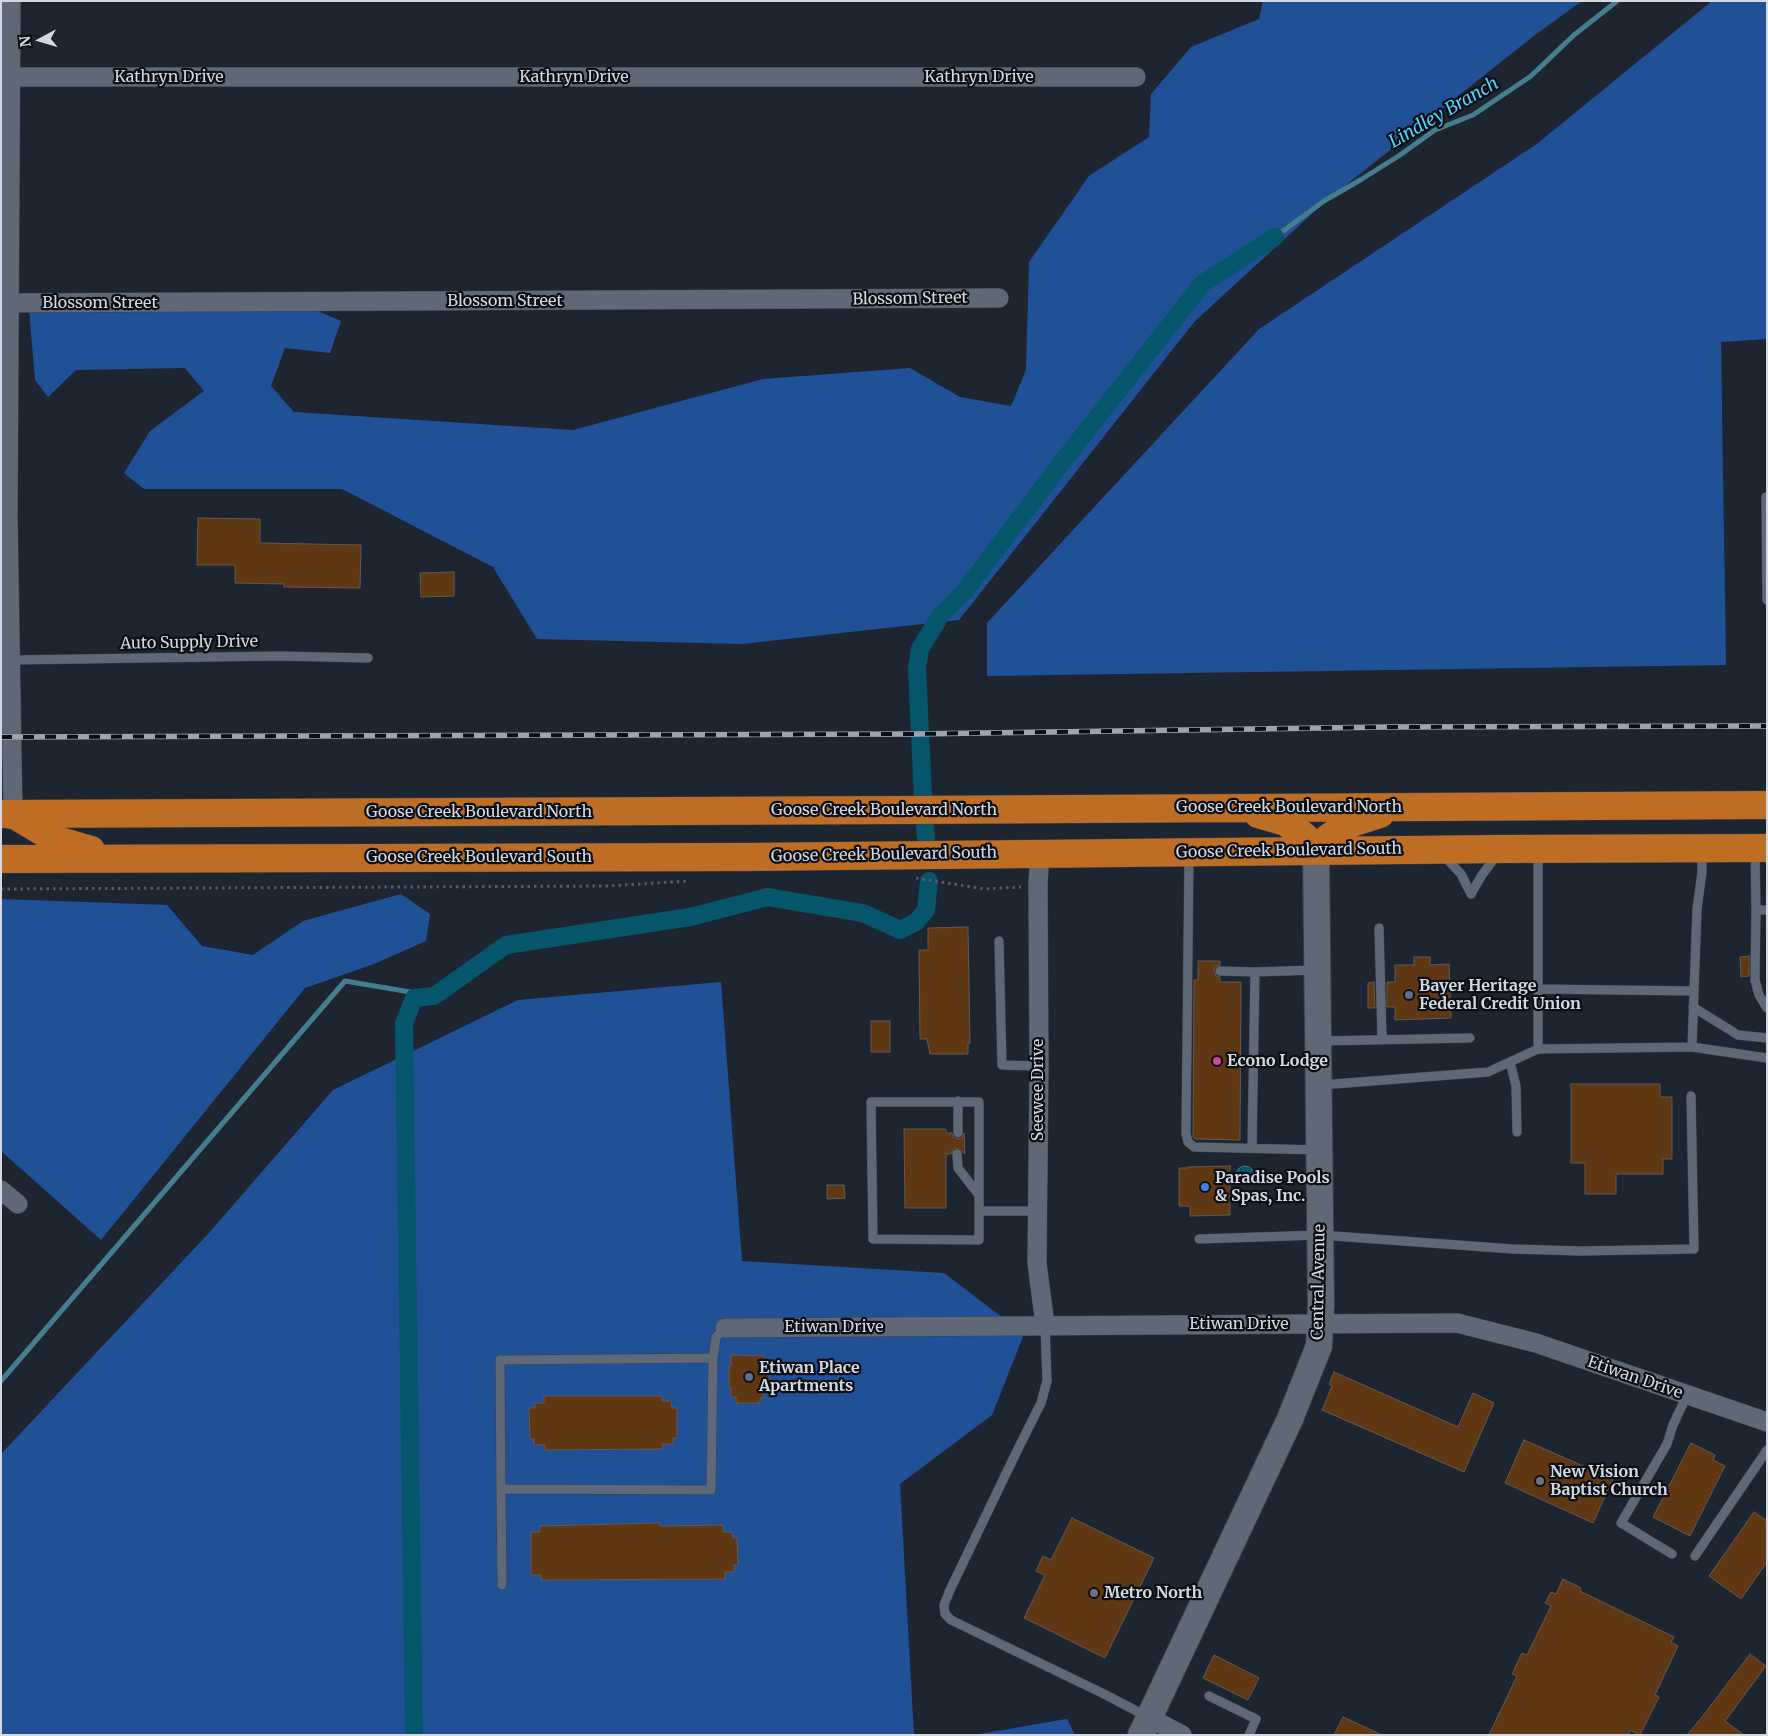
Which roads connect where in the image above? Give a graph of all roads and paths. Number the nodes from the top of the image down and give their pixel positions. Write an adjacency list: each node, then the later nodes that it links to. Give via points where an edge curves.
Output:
1 (11, 1): 2 (street)
2 (11, 77): 3 (street, Kathryn Drive); 4 (street)
3 (1136, 77)
4 (5, 157): 6 (street)
5 (999, 298): 6 (street, Blossom Street)
6 (10, 303): 8 (street)
7 (1766, 497): 9 (lane)
8 (5, 516): 11 (street)
9 (1767, 600)
10 (368, 658): 11 (lane, Auto Supply Drive)
11 (11, 660): 15 (street)
12 (1767, 805): 13 (highway, Goose Creek Boulevard North)
13 (1398, 807): 14 (highway, Goose Creek Boulevard North); 21 (highway, via 1349,824)
14 (1226, 808): 15 (highway, Goose Creek Boulevard North); 21 (highway, via 1286,822)
15 (5, 817): 24 (highway, via 56,840)
16 (1702, 848): 17 (highway, Goose Creek Boulevard South); 19 (highway, Goose Creek Boulevard South); 40 (lane)
17 (1761, 848): 30 (lane)
18 (1501, 849): 19 (highway, Goose Creek Boulevard South); 20 (highway, Goose Creek Boulevard South); 20 (lane, via 1471,894 1461,874)
19 (1538, 849): 39 (lane)
20 (1438, 850): 21 (highway, Goose Creek Boulevard South)
21 (1316, 851): 22 (highway, Goose Creek Boulevard South); 34 (street, Central Avenue)
22 (1189, 852): 23 (highway, Goose Creek Boulevard South); 35 (lane)
23 (1040, 854): 24 (highway, Goose Creek Boulevard South); 28 (street, Seewee Drive)
24 (127, 858): 25 (highway, Goose Creek Boulevard South)
25 (1, 859)
26 (913, 878): 28 (path, via 984,889)
27 (695, 880): 29 (path, via 608,886)
28 (1038, 883): 51 (street, Seewee Drive)
29 (1, 888)
30 (1756, 910): 31 (lane); 42 (lane, via 1755,980)
31 (1767, 910)
32 (1379, 928): 45 (lane)
33 (998, 941): 51 (lane, via 1002,1064)
34 (1317, 970): 38 (lane); 46 (street, Central Avenue)
35 (1188, 972): 36 (lane); 57 (lane, via 1188,1142 1194,1147)
36 (1198, 972)
37 (1220, 972): 38 (lane)
38 (1255, 972): 57 (lane)
39 (1537, 989): 40 (lane); 48 (lane)
40 (1694, 991): 41 (lane)
41 (1694, 1007): 44 (lane, via 1738,1035); 47 (lane)
42 (1767, 1008)
43 (1470, 1038): 45 (lane)
44 (1767, 1038)
45 (1382, 1039): 46 (lane)
46 (1318, 1042): 52 (street, Central Avenue)
47 (1692, 1047): 48 (lane); 49 (lane)
48 (1538, 1049): 50 (lane)
49 (1767, 1058)
50 (1510, 1062): 52 (lane, via 1488,1072); 55 (lane, via 1516,1086)
51 (1039, 1066): 64 (street, Seewee Drive)
52 (1318, 1085): 58 (street, Central Avenue)
53 (1691, 1096): 65 (lane, via 1694,1249 1513,1249)
54 (958, 1101): 56 (lane); 61 (lane, via 979,1102); 63 (lane, via 872,1102 873,1239 979,1240)
55 (1517, 1132)
56 (958, 1133)
57 (1252, 1148): 58 (lane)
58 (1319, 1150): 65 (street, Central Avenue)
59 (957, 1154): 61 (lane, via 958,1168)
60 (1, 1190): 62 (street)
61 (979, 1195): 63 (lane)
62 (18, 1204)
63 (979, 1211): 64 (lane)
64 (1037, 1211): 68 (street, Seewee Drive, via 1037,1263)
65 (1320, 1235): 66 (lane); 67 (street, Central Avenue)
66 (1199, 1239)
67 (1321, 1323): 68 (street, Etiwan Drive); 71 (street, Etiwan Drive, via 1457,1323 1536,1343); 79 (street, Central Avenue, via 1319,1346 1290,1419)
68 (1046, 1326): 69 (street, Etiwan Drive); 79 (lane, via 1047,1381 1041,1403 950,1590 944,1605 945,1614 951,1620 1104,1694)
69 (725, 1328): 70 (lane, via 716,1337)
70 (713, 1358): 74 (lane, via 500,1360); 74 (lane, via 711,1490)
71 (1687, 1395): 72 (street, Etiwan Drive); 75 (lane, via 1667,1444 1621,1524)
72 (1767, 1422)
73 (1767, 1450): 76 (lane)
74 (501, 1489): 77 (lane)
75 (1672, 1554)
76 (1695, 1556)
77 (502, 1586)
78 (1209, 1696): 81 (lane, via 1256,1719)
79 (1146, 1726): 80 (street)
80 (1182, 1735)
81 (1249, 1735)

